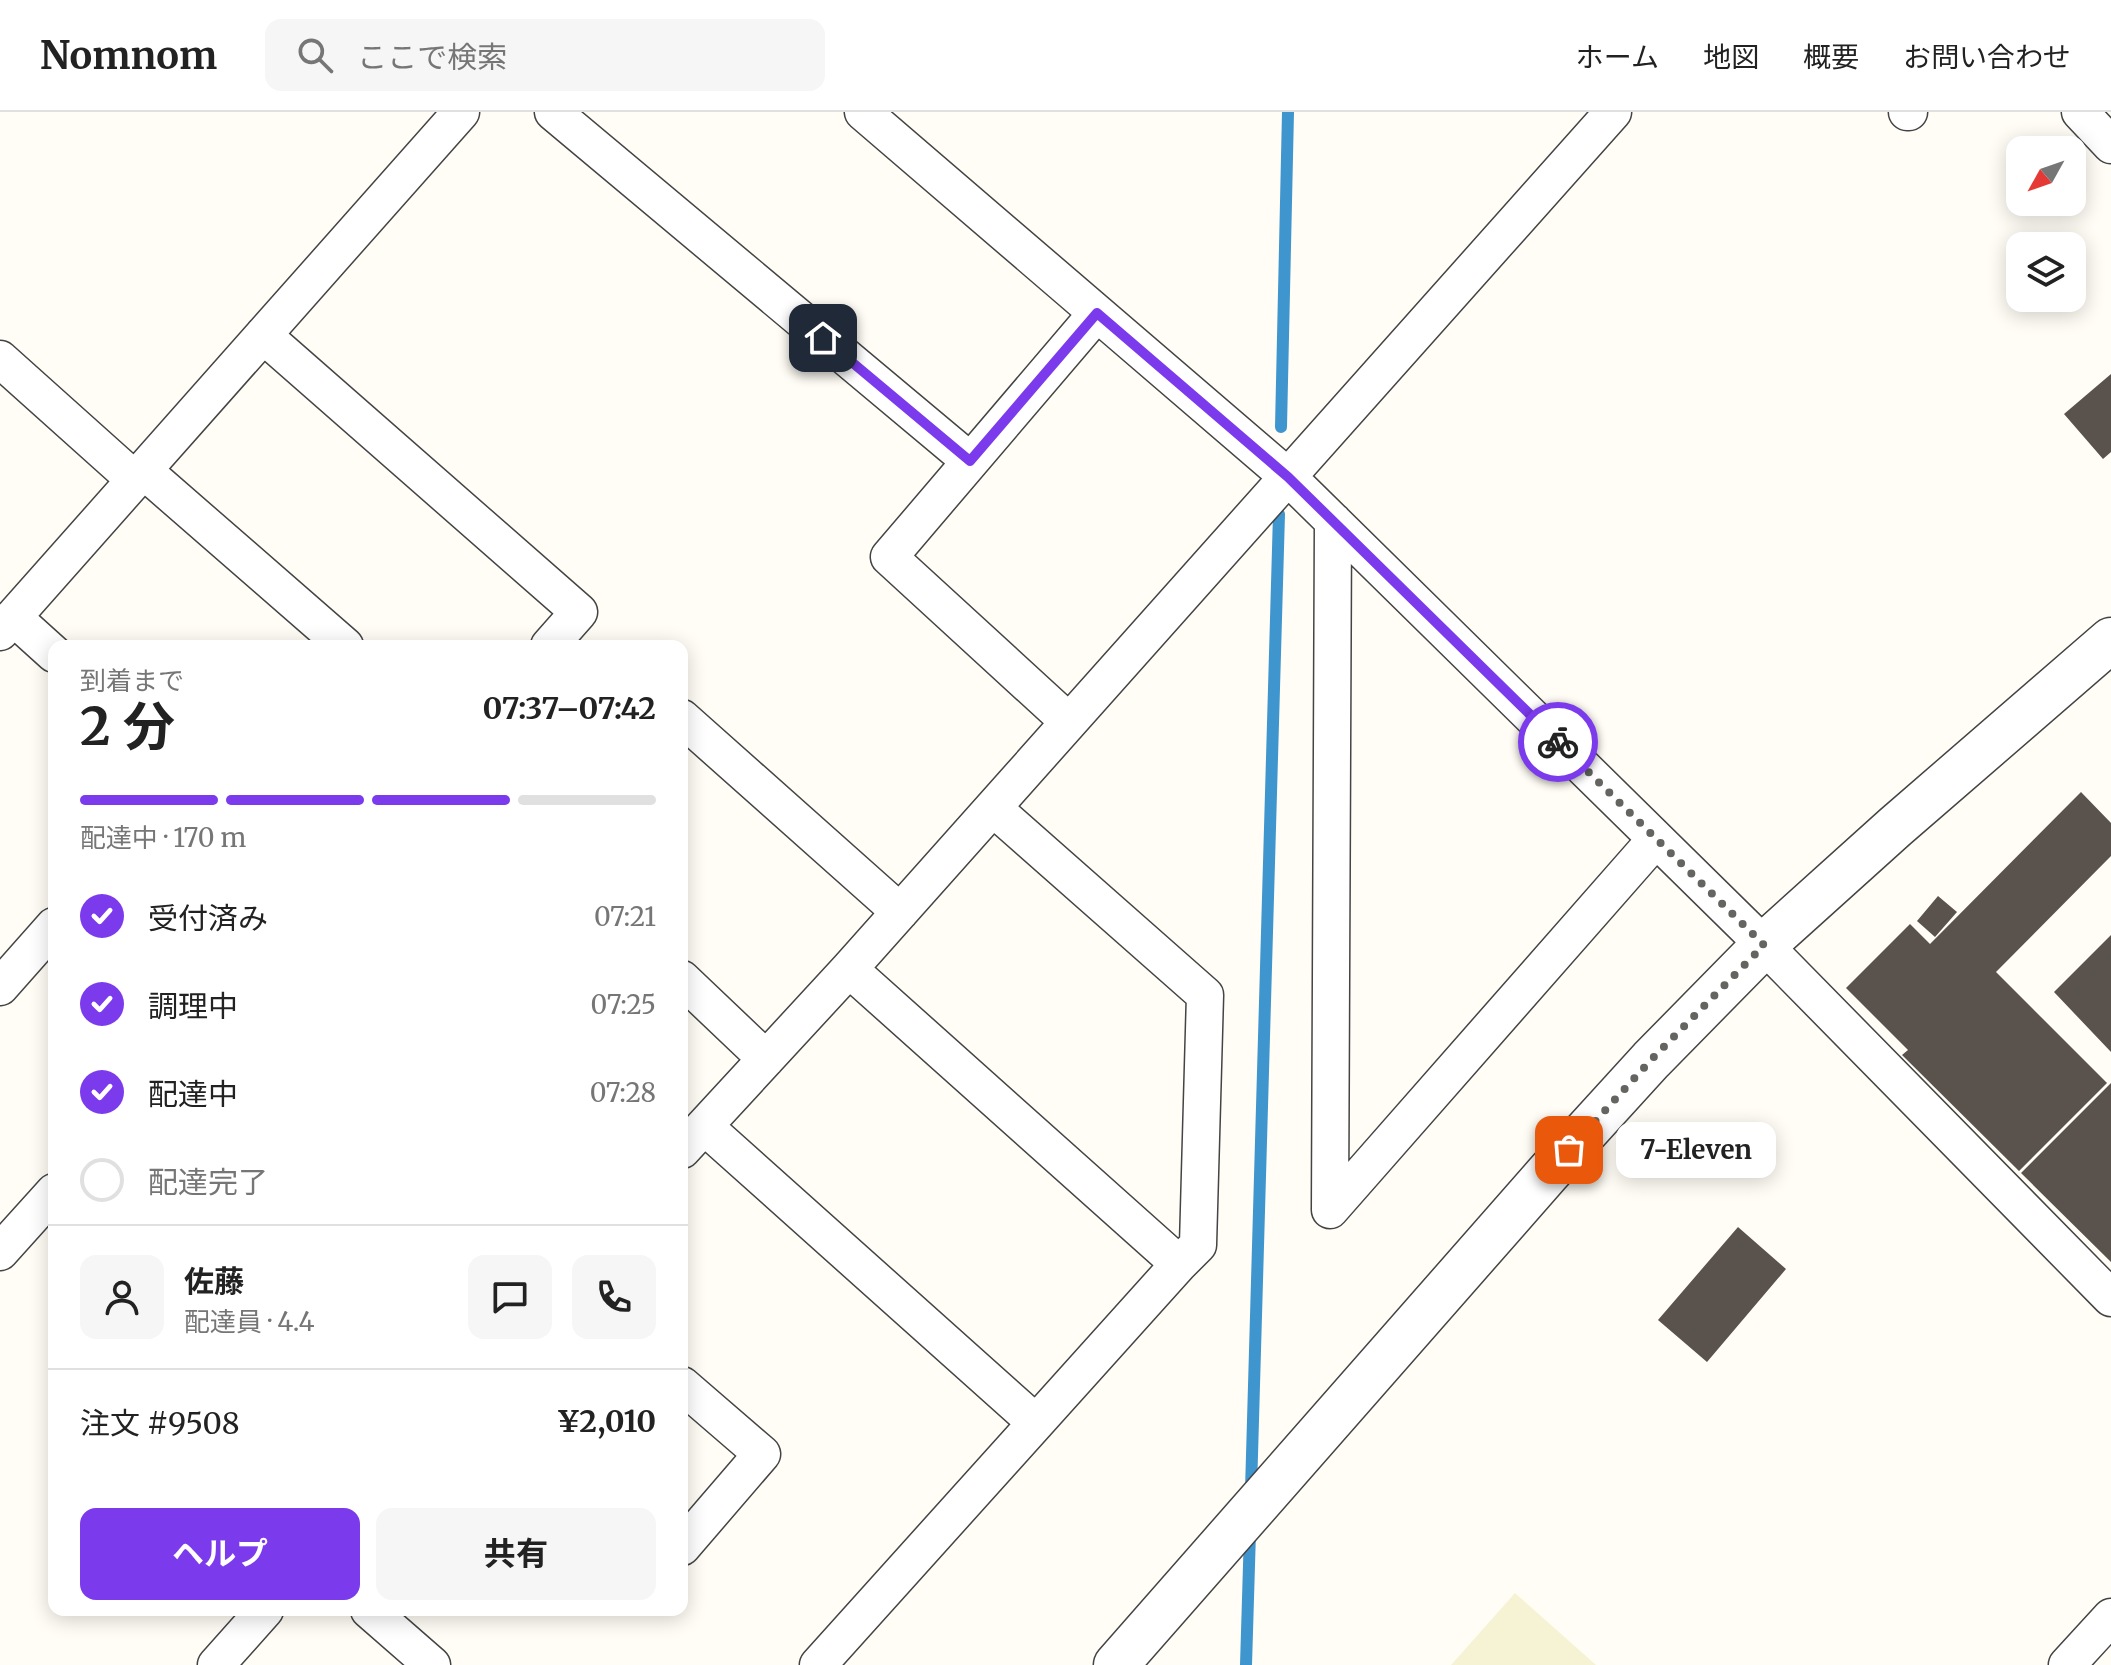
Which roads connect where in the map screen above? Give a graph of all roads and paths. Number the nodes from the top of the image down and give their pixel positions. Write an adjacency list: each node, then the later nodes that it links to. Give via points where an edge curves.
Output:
1 (461, 112): 8 (street)
2 (553, 112): 10 (street)
3 (863, 112): 7 (street)
4 (1613, 112): 12 (street)
5 (2080, 112): 6 (street)
6 (2111, 145)
7 (1097, 313): 10 (street); 12 (street)
8 (263, 335): 11 (street); 16 (street, via 579,612)
9 (0, 359): 11 (street)
10 (970, 461): 19 (street, via 889,557)
11 (139, 475): 14 (street); 15 (street)
12 (1288, 477): 13 (street); 19 (street)
13 (1333, 521): 22 (street); 22 (street, via 1330,1210)
14 (7, 625): 18 (street)
15 (338, 640)
16 (554, 640)
17 (2111, 640): 25 (street)
18 (48, 650)
19 (1069, 722): 21 (street)
20 (688, 723): 23 (street)
21 (993, 808): 23 (street); 33 (street, via 1205,995 1198,1245)
22 (1656, 839): 25 (street)
23 (900, 912): 26 (street)
24 (48, 933): 28 (street)
25 (1764, 945): 34 (street); 44 (street, via 1548,1173)
26 (849, 969): 29 (street); 33 (street)
27 (688, 985): 29 (street)
28 (0, 987)
29 (766, 1059): 30 (street)
30 (693, 1138): 36 (street)
31 (48, 1199): 32 (street)
32 (0, 1252)
33 (1179, 1264): 36 (street)
34 (2111, 1298)
35 (688, 1390): 37 (street, via 762,1454)
36 (1036, 1423): 43 (street)
37 (688, 1540)
38 (261, 1616): 41 (street)
39 (376, 1616): 42 (street)
40 (2111, 1617): 45 (street)
41 (233, 1659)
42 (432, 1665)
43 (818, 1665)
44 (1116, 1665)
45 (2067, 1665)

